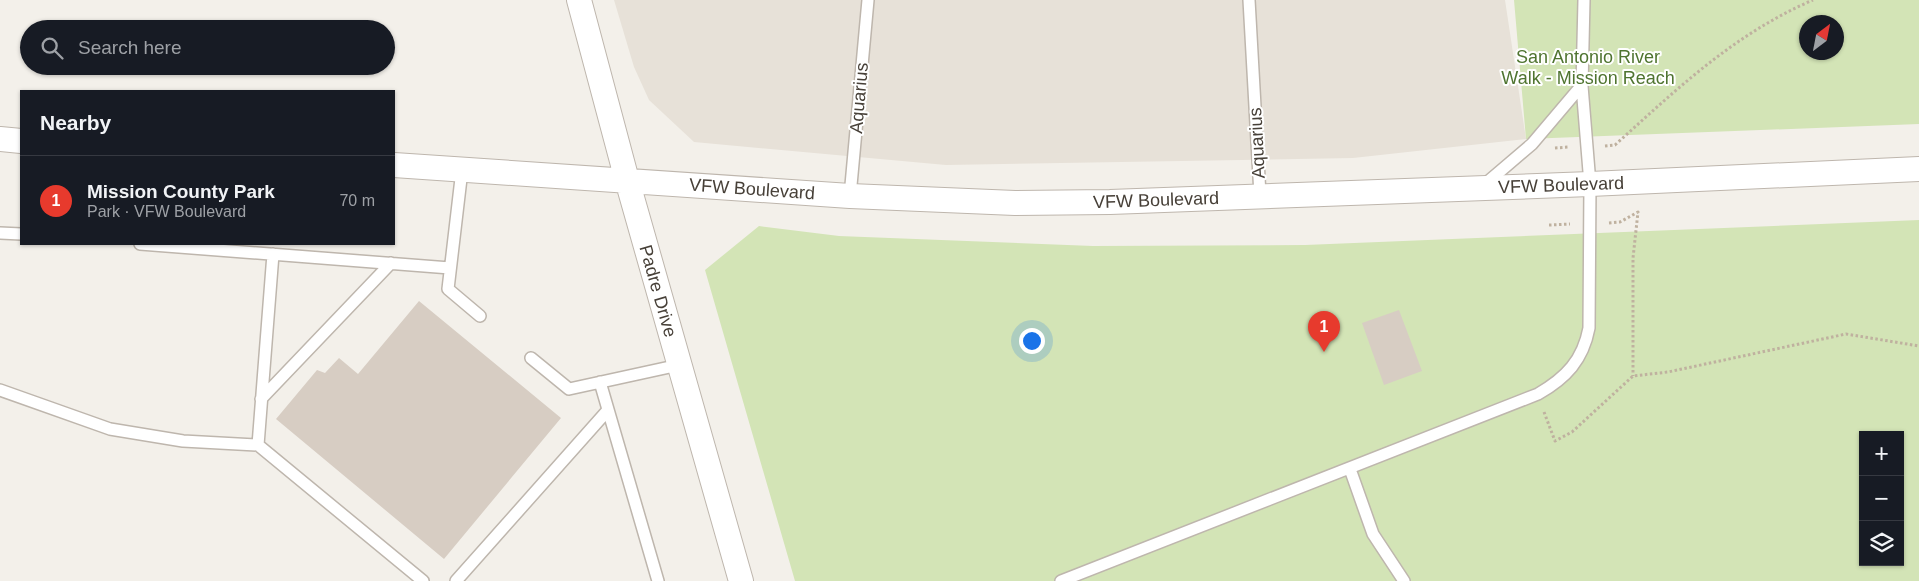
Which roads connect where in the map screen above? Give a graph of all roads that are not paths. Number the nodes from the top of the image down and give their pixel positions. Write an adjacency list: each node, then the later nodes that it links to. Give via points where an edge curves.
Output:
1 (579, 0): 11 (street, Padre Drive)
2 (868, 0): 14 (lane, Aquarius)
3 (1249, 0): 15 (lane, Aquarius)
4 (1584, 0): 5 (lane)
5 (1582, 85): 12 (lane); 13 (lane, via 1532,144)
6 (0, 139): 7 (street)
7 (20, 141)
8 (395, 165): 10 (street, VFW Boulevard)
9 (1919, 169): 12 (street, VFW Boulevard)
10 (462, 170): 11 (street, VFW Boulevard); 21 (lane)
11 (627, 180): 14 (street, VFW Boulevard); 24 (street, Padre Drive)
12 (1590, 184): 13 (street, VFW Boulevard); 30 (lane, via 1589,328 1585,345 1568,373 1538,394)
13 (1481, 188): 15 (street, VFW Boulevard)
14 (850, 196): 15 (street, VFW Boulevard, via 1015,204)
15 (1260, 196)
16 (0, 233): 17 (lane)
17 (20, 234)
18 (153, 245): 19 (lane)
19 (273, 254): 20 (lane); 27 (lane)
20 (391, 263): 21 (lane); 27 (lane)
21 (450, 268): 22 (lane, via 448,289)
22 (480, 316)
23 (531, 358): 25 (lane, via 569,390)
24 (679, 365): 25 (lane); 34 (street, Padre Drive)
25 (600, 382): 28 (lane)
26 (0, 390): 29 (lane, via 110,429 183,441)
27 (261, 399): 29 (lane)
28 (608, 410): 32 (lane); 33 (lane)
29 (258, 445): 31 (lane)
30 (1350, 469): 35 (lane); 36 (lane, via 1373,534)
31 (423, 581)
32 (456, 581)
33 (658, 581)
34 (741, 581)
35 (1061, 581)
36 (1404, 581)

